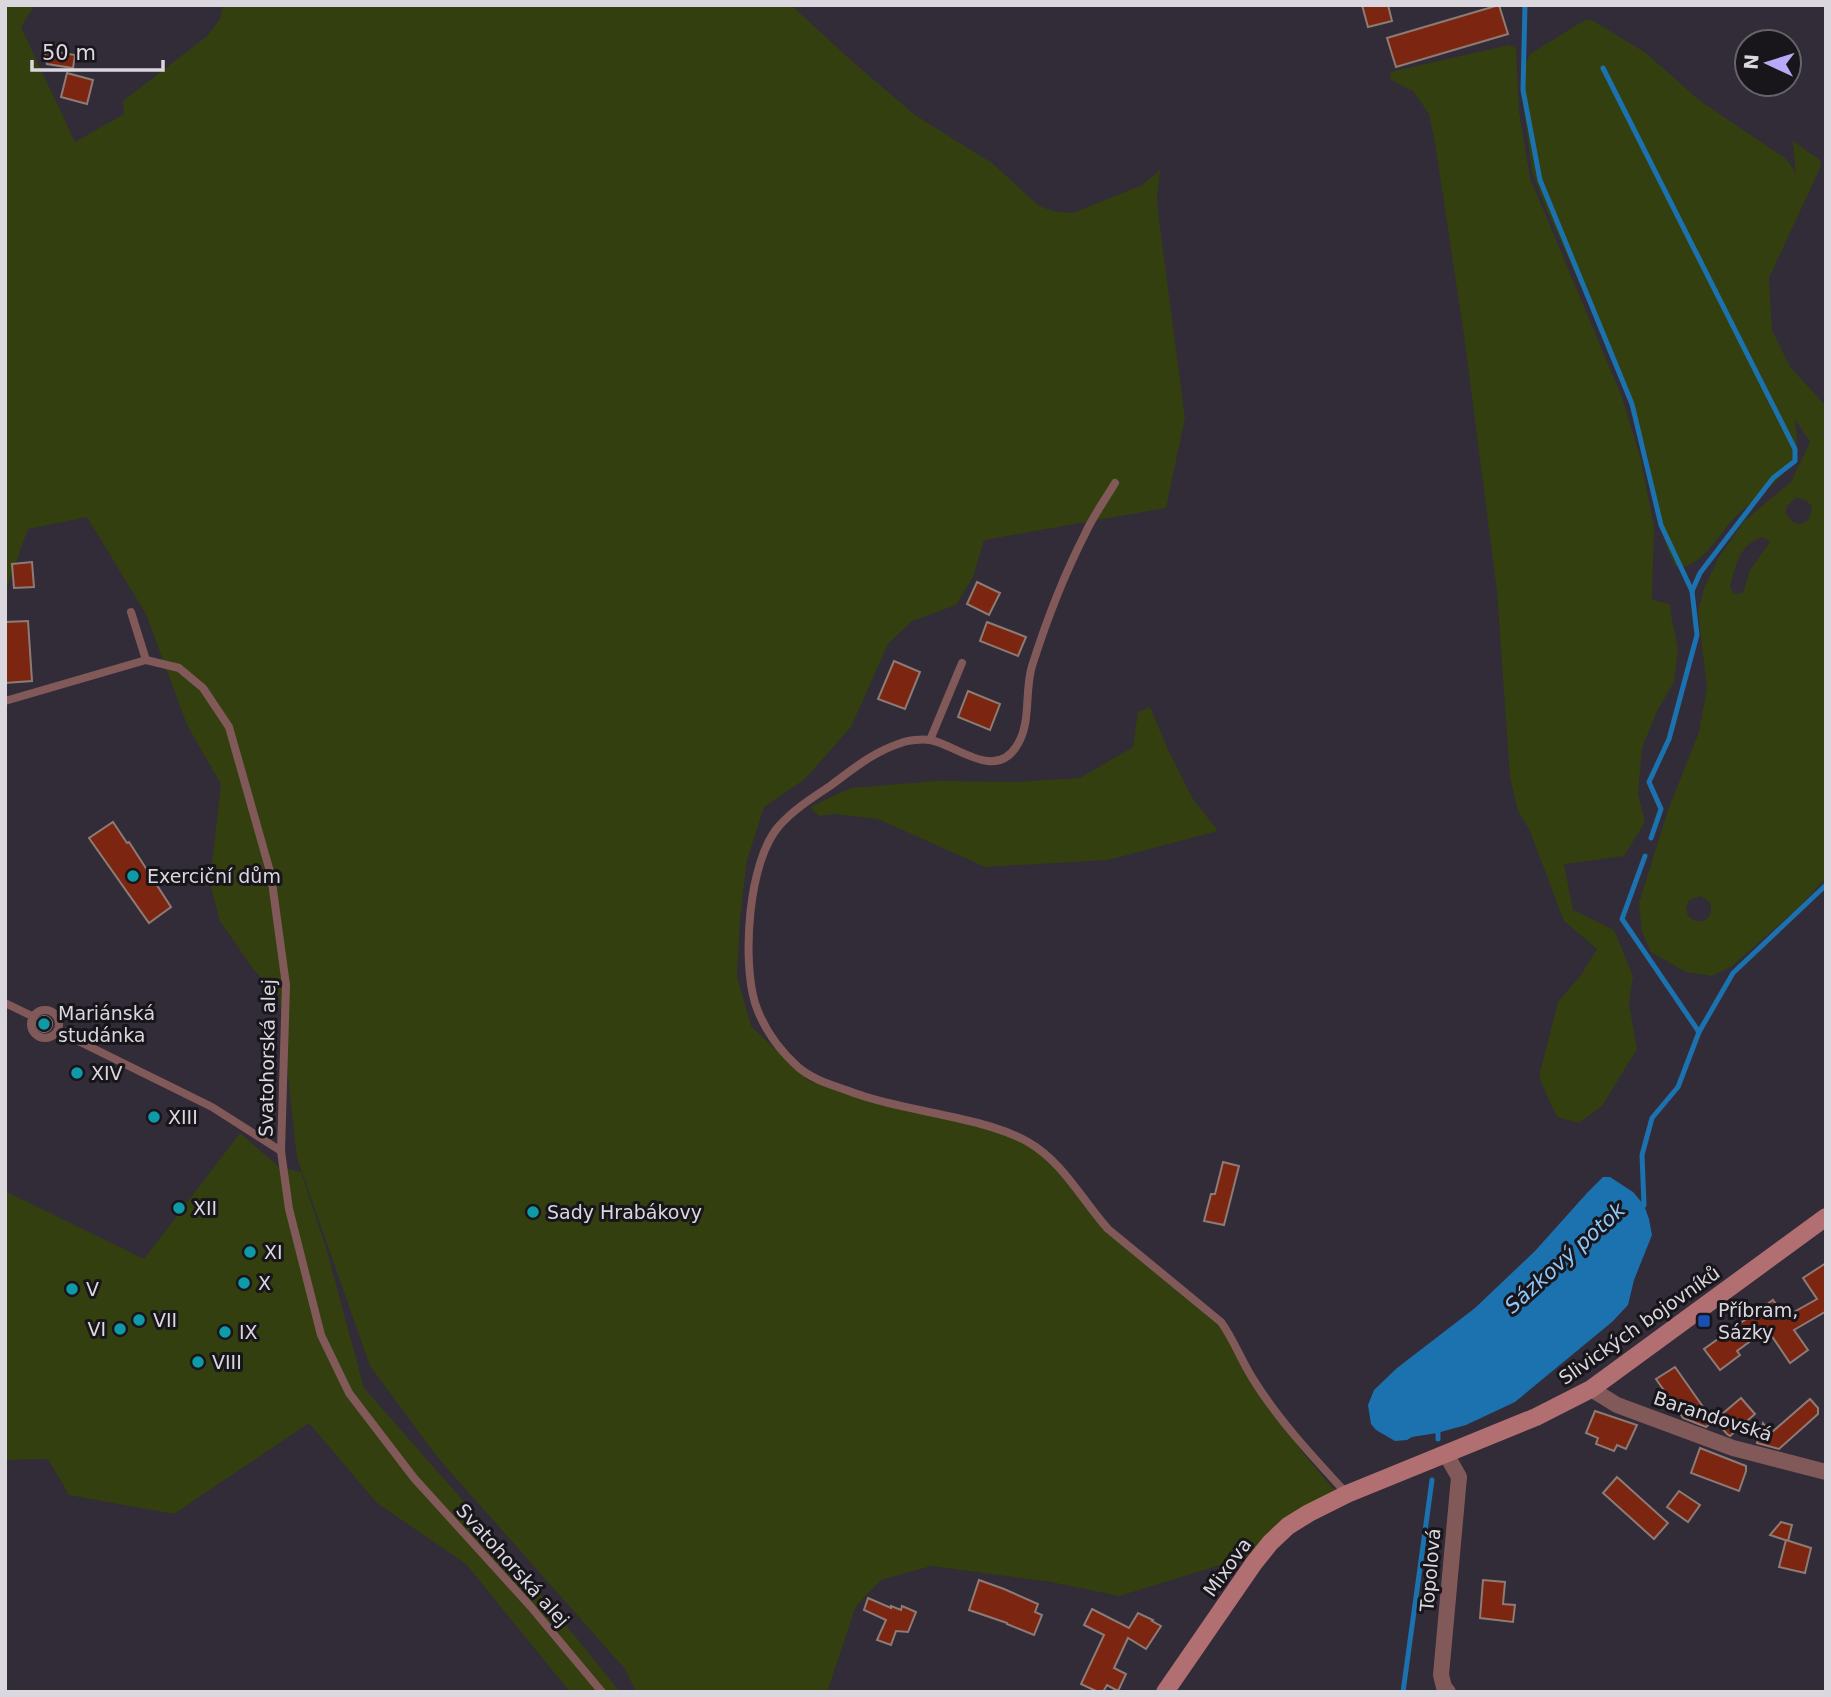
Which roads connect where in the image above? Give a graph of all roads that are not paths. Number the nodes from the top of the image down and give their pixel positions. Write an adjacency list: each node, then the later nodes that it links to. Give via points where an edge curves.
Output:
1 (1115, 483): 6 (lane, via 1085,533 1048,622 1031,669 1023,733 1016,749 1002,759 988,761)
2 (131, 612): 3 (lane)
3 (146, 660): 5 (lane); 10 (lane, Svatohorská alej, via 179,668 203,688 229,727 271,875 286,985)
4 (962, 663): 6 (lane)
5 (5, 701)
6 (930, 740): 15 (lane, via 904,741 874,753 799,807 778,826 763,850 755,878 749,977 769,1033 785,1054 818,1080 858,1095 988,1125 1028,1142 1047,1156 1108,1229 1221,1322 1252,1378 1293,1434)
7 (5, 1003): 8 (lane)
8 (32, 1016): 9 (lane, via 40,1009 52,1010 59,1020); 9 (lane, via 30,1027 37,1037 48,1039)
9 (58, 1031): 10 (lane, Svatohorská alej, via 212,1107)
10 (281, 1152): 16 (lane, Svatohorská alej, via 289,1209 321,1335 349,1393 414,1478)
11 (1826, 1217): 12 (street, Slivických bojovníků)
12 (1591, 1389): 13 (street, Slivických bojovníků); 14 (street, Barandovská, via 1617,1405 1733,1448)
13 (1446, 1454): 15 (street, Slivických bojovníků); 18 (street, Topolová, via 1459,1477 1441,1675)
14 (1826, 1472)
15 (1347, 1494): 17 (street, Mixova, via 1288,1526 1270,1543)
16 (602, 1692)
17 (1165, 1692)
18 (1448, 1692)

